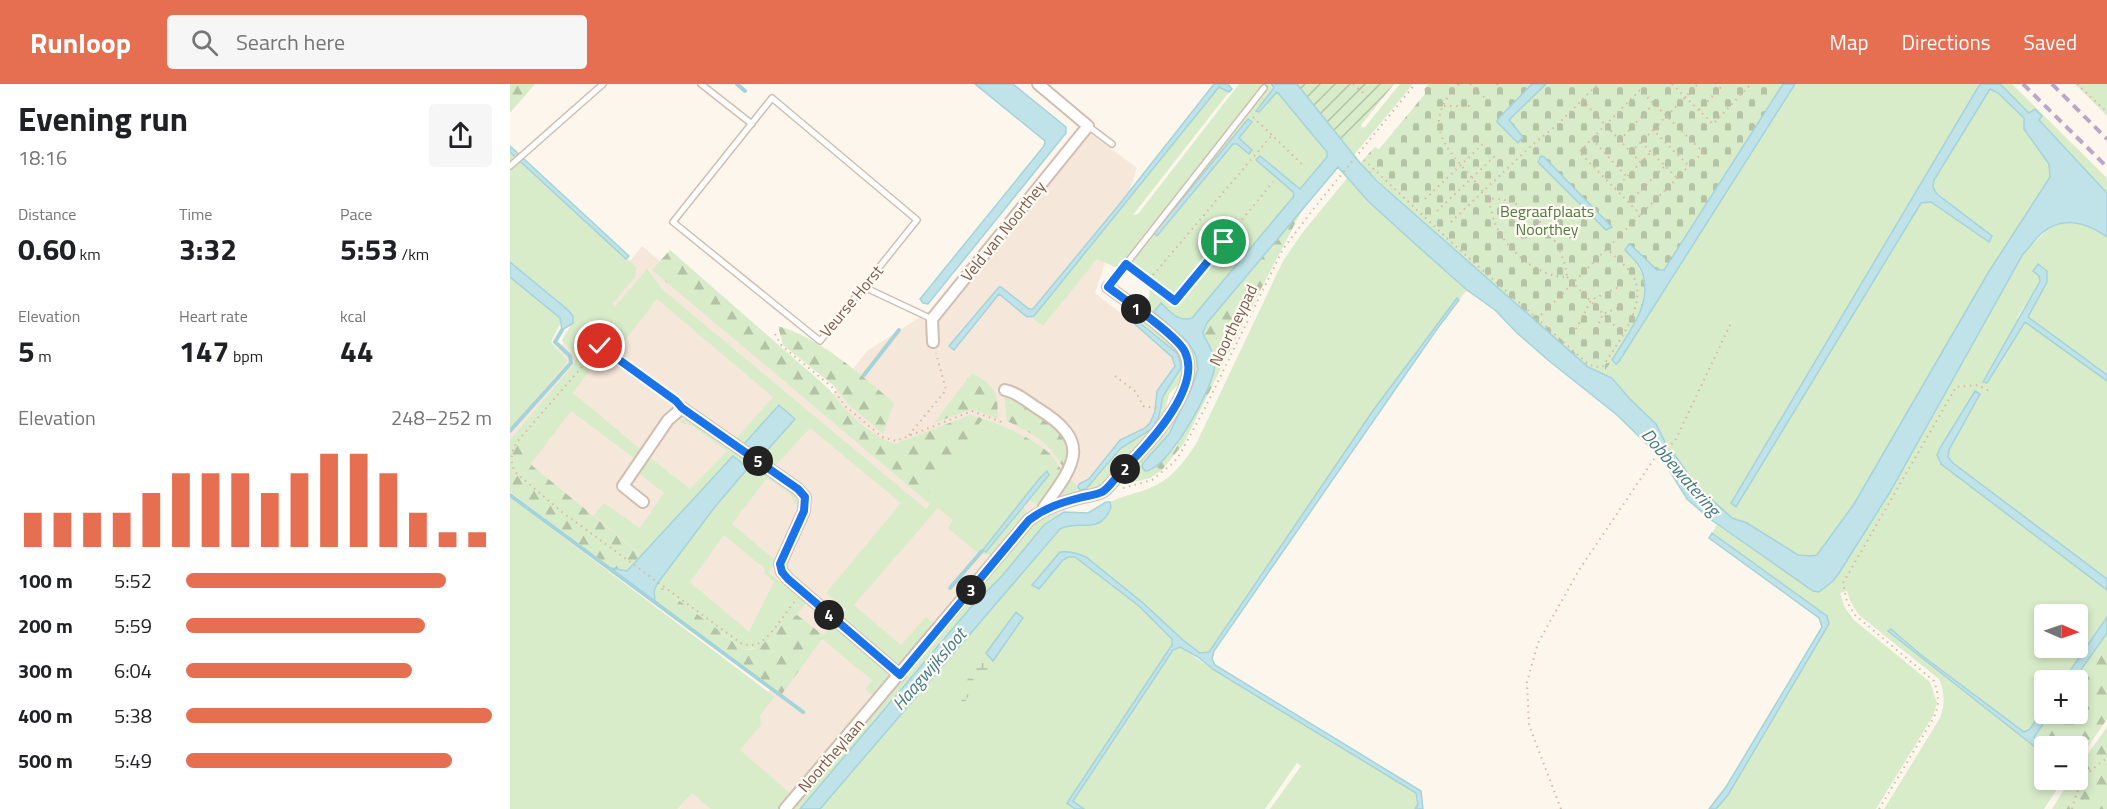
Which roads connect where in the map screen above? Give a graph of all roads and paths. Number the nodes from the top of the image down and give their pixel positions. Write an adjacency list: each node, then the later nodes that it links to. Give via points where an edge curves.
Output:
1 (603, 84): 42 (lane)
2 (701, 84): 27 (lane)
3 (1038, 84): 29 (street)
4 (1353, 84): 16 (path)
5 (1415, 84): 87 (path, Noortheypad, via 1283,249 1204,410 1174,462 1152,480)
6 (1459, 84): 21 (path)
7 (1470, 84): 19 (path)
8 (1598, 84): 18 (path)
9 (1672, 84): 17 (path)
10 (1698, 84): 17 (path)
11 (1724, 84): 23 (path)
12 (1745, 84): 14 (path)
13 (2077, 84): 25 (path)
14 (1750, 86): 23 (path, via 1713,124)
15 (1264, 88): 24 (lane)
16 (1367, 96)
17 (1686, 97): 23 (path); 26 (path)
18 (1582, 100): 28 (path); 52 (path)
19 (1488, 101)
20 (1654, 103): 26 (path); 28 (path, via 1640,90); 33 (path)
21 (1444, 106): 22 (path); 43 (path, via 1440,128 1444,144)
22 (1471, 106)
23 (1699, 110)
24 (1246, 111): 31 (path); 60 (lane)
25 (2107, 112)
26 (1667, 116): 30 (path); 45 (path, via 1703,152)
27 (752, 124): 64 (lane, Veurse Horst, via 772,98 917,220); 64 (lane, Veurse Horst, via 673,222 820,341)
28 (1606, 125): 32 (path); 33 (path)
29 (1088, 126): 36 (lane); 70 (street, Veld van Noorthey)
30 (1653, 130): 35 (path); 45 (path)
31 (1272, 135): 46 (path); 62 (path)
32 (1592, 139): 47 (path); 51 (path, via 1579,152)
33 (1620, 140): 37 (path)
34 (1486, 141): 43 (path)
35 (1641, 141): 37 (path); 38 (path)
36 (1112, 144)
37 (1631, 152): 41 (path)
38 (1651, 152): 41 (path); 44 (path)
39 (1497, 154): 49 (path)
40 (1364, 160): 71 (path)
41 (1641, 163): 47 (path)
42 (510, 166)
43 (1459, 166): 49 (path); 54 (path)
44 (1665, 166): 48 (path); 55 (path)
45 (1689, 166): 48 (path)
46 (1305, 167)
47 (1627, 177): 51 (path)
48 (1677, 178): 57 (path)
49 (1471, 179): 52 (path); 56 (path)
50 (1273, 182): 62 (path, via 1175,301)
51 (1615, 189): 55 (path)
52 (1483, 193): 53 (path); 58 (path)
53 (1487, 198): 61 (path, via 1496,226 1515,251 1533,267 1555,277); 61 (path, via 1514,202 1544,227 1566,263)
54 (1425, 199)
55 (1629, 203): 57 (path)
56 (1437, 211)
57 (1641, 215): 59 (path)
58 (1451, 222)
59 (1607, 249): 63 (path); 71 (path, via 1634,277 1637,294 1636,308 1603,366 1587,363)
60 (1126, 264): 62 (lane); 65 (lane)
61 (1567, 277): 63 (path)
62 (1149, 281)
63 (1574, 283): 67 (path); 71 (path)
64 (864, 287): 70 (lane)
65 (1108, 287): 87 (street, via 1183,348 1189,372 1165,423)
66 (1619, 287): 67 (path)
67 (1592, 300): 69 (path); 74 (path)
68 (1625, 305): 69 (path)
69 (1603, 314): 75 (path); 77 (path)
70 (932, 319): 78 (street)
71 (1537, 319)
72 (1731, 323): 94 (path, via 1675,441 1654,459 1579,570 1538,643 1527,682 1529,725)
73 (599, 329): 79 (path)
74 (1576, 329)
75 (1619, 330)
76 (776, 334): 86 (path, via 782,346 882,436 896,441)
77 (1594, 334)
78 (933, 342): 86 (path, via 946,390)
79 (600, 346): 83 (path); 90 (path, via 516,443 511,463 514,472 742,644 751,646 765,639)
80 (1115, 376): 84 (path, via 1136,392 1143,406)
81 (1005, 390): 89 (street, Noortheylaan, via 1056,420 1072,439 1071,467)
82 (1989, 392): 95 (path, via 1978,385 1956,387 1843,583 1850,609 1934,681 1939,696 1934,719)
83 (682, 408): 88 (street, via 668,420 623,486); 90 (street, via 805,497 804,511 780,564 782,572)
84 (1154, 409)
85 (1004, 423): 86 (path, via 972,411)
86 (908, 436)
87 (1102, 492): 89 (street, Noortheylaan)
88 (643, 502)
89 (1042, 511): 91 (street, Noortheylaan, via 1029,520)
90 (802, 591): 91 (street)
91 (900, 675): 93 (street, Noortheylaan)
92 (2107, 758): 96 (path, via 2090,769 2078,788)
93 (785, 809)
94 (1561, 809)
95 (1879, 809)
96 (2072, 809)

